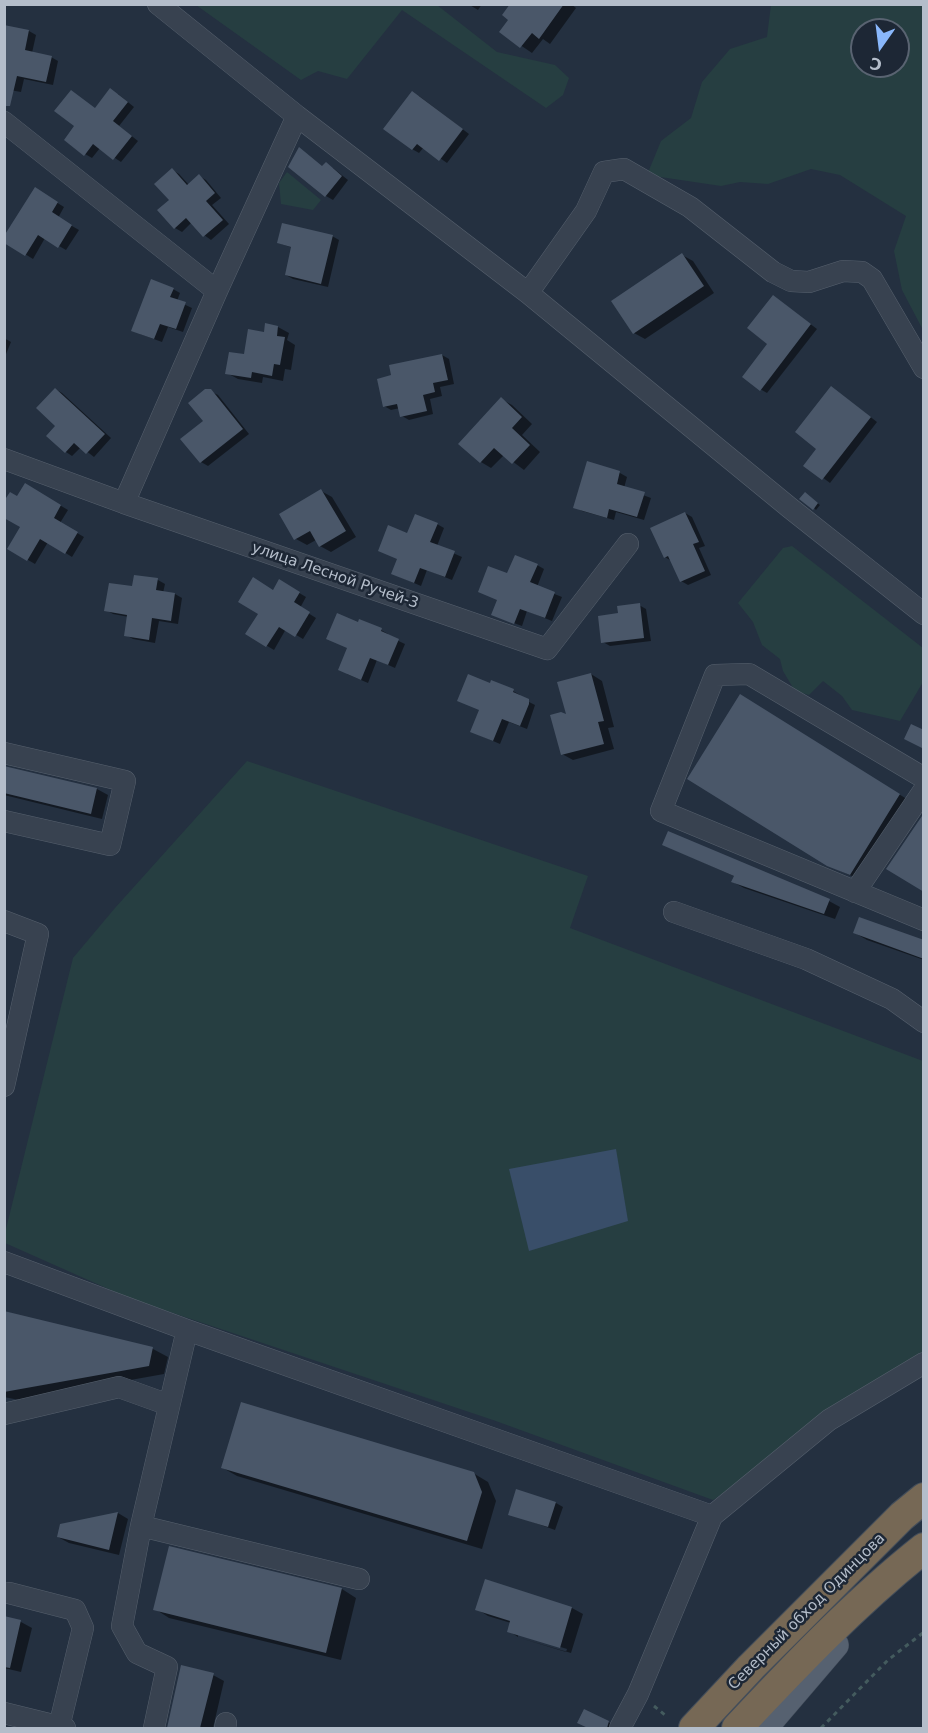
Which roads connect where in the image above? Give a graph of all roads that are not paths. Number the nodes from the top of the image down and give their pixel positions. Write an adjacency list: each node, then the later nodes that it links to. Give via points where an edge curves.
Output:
1 (158, 4): 2 (street)
2 (297, 116): 4 (street); 5 (street)
3 (4, 122): 4 (street)
4 (217, 291): 8 (street)
5 (528, 293): 6 (street, via 586,211 604,172 624,169 690,207 773,272 791,281 809,282 843,271 862,272 872,279); 10 (street)
6 (924, 368)
7 (4, 459): 8 (street, улица Лесной Ручей-3)
8 (124, 503): 9 (street, улица Лесной Ручей-3, via 547,649)
9 (628, 544)
10 (924, 614)
11 (4, 753): 14 (street, via 126,781 110,845)
12 (924, 778): 15 (street, via 749,674 715,675 661,811)
13 (924, 790): 15 (street)
14 (4, 820)
15 (855, 892): 17 (street)
16 (674, 912): 19 (street, via 806,959 892,999)
17 (924, 920)
18 (4, 921): 20 (street, via 38,933)
19 (924, 1022)
20 (4, 1086)
21 (4, 1262): 22 (street)
22 (187, 1330): 24 (street); 27 (street)
23 (924, 1363): 27 (street, via 829,1420)
24 (170, 1405): 25 (street, via 118,1387); 28 (street)
25 (4, 1414)
26 (924, 1498): 32 (highway, Северный обход Одинцова)
27 (712, 1516): 37 (street)
28 (141, 1526): 30 (street); 36 (street, via 122,1626 137,1653 167,1667)
29 (917, 1554): 39 (highway, Северный обход Одинцова, via 867,1596); 40 (main road)
30 (359, 1580)
31 (9, 1593): 35 (street, via 75,1610 83,1628)
32 (751, 1667): 34 (main road); 38 (highway, Северный обход Одинцова)
33 (4, 1713): 35 (street)
34 (672, 1722)
35 (62, 1728)
36 (154, 1728)
37 (620, 1728)
38 (694, 1728)
39 (737, 1728)
40 (764, 1728)

